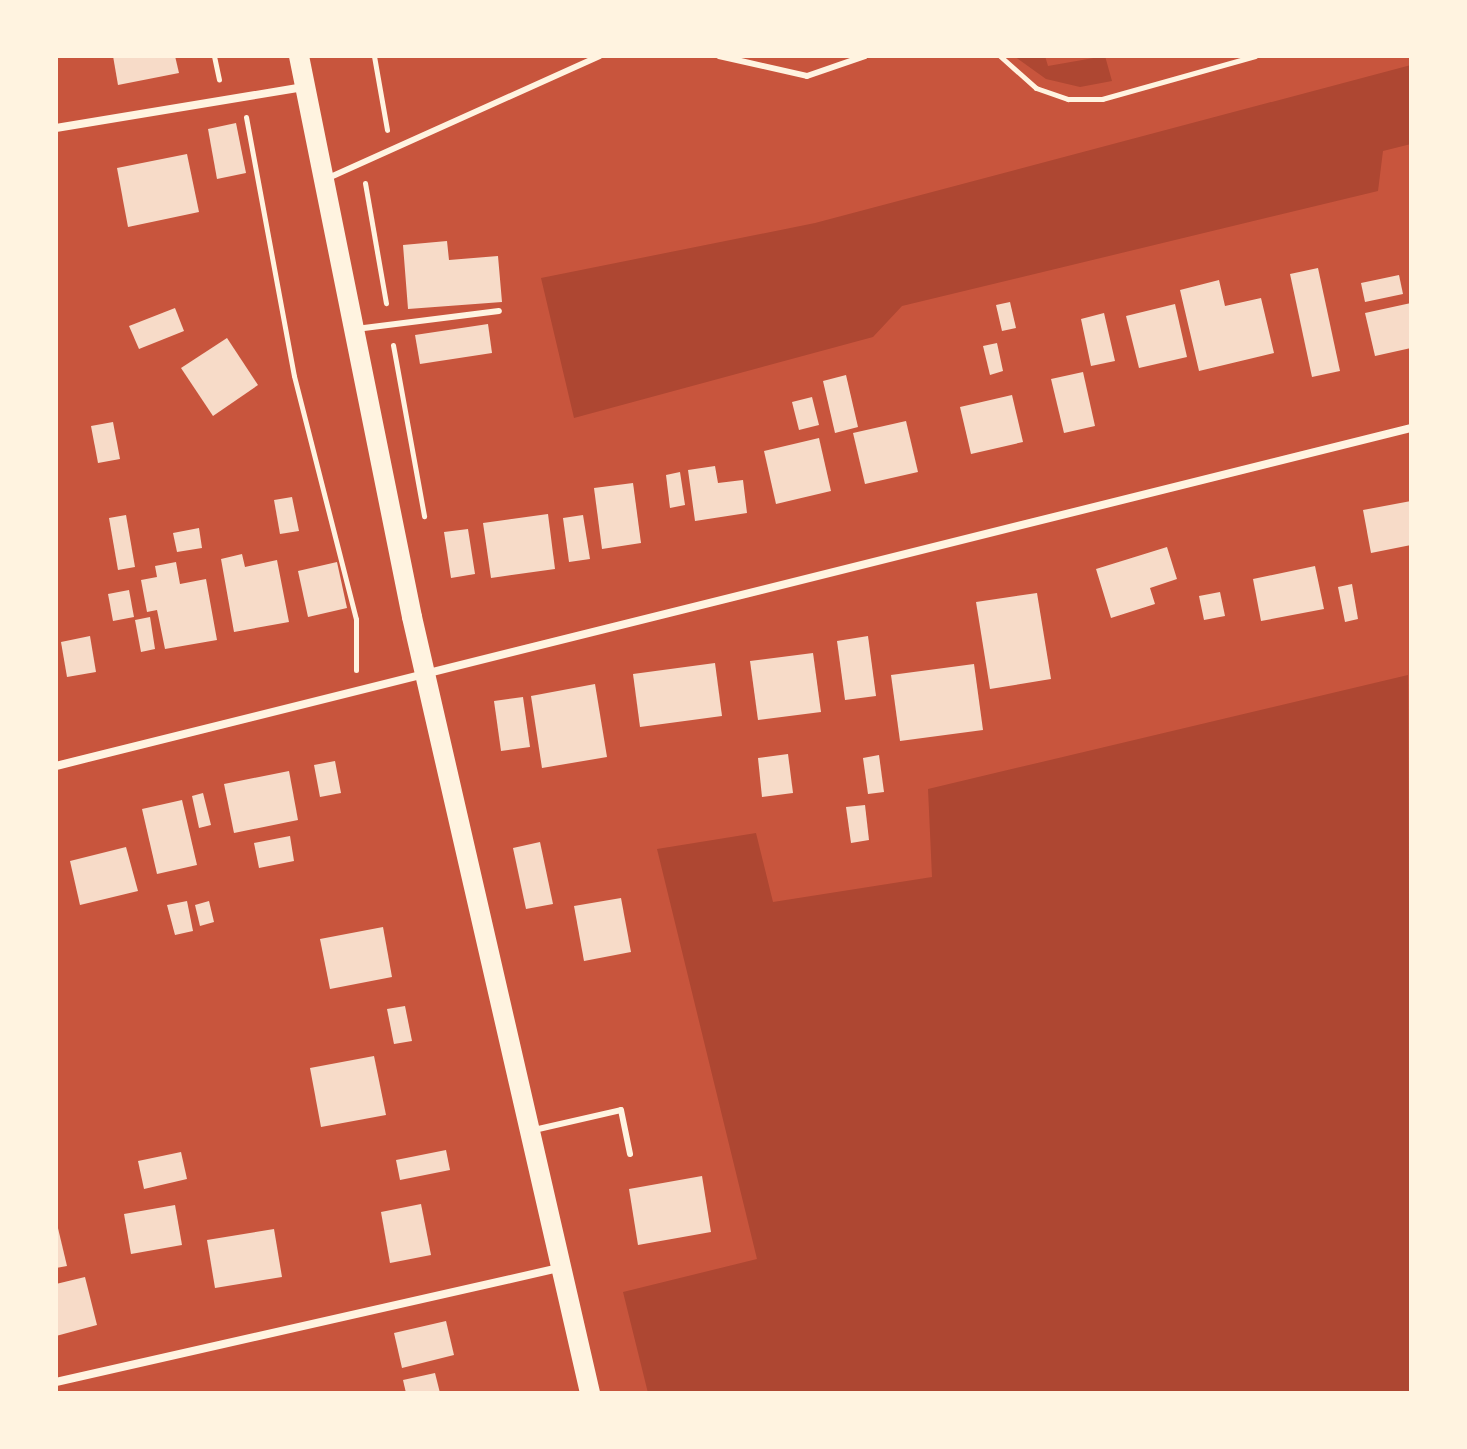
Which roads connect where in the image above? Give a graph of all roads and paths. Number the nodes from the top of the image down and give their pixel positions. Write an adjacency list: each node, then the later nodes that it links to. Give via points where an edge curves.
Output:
1 (299, 56): 8 (main road)
2 (374, 56): 11 (path)
3 (600, 56): 11 (lane)
4 (719, 56): 5 (lane, via 807,76)
5 (865, 56)
6 (1000, 56): 7 (path, via 1036,88 1079,99)
7 (1255, 56)
8 (305, 87): 9 (street); 13 (main road)
9 (242, 96): 10 (street); 20 (path, via 294,376 356,619)
10 (56, 128)
11 (390, 149): 12 (lane)
12 (362, 162): 13 (lane); 15 (path)
13 (323, 180): 16 (main road)
14 (499, 311): 15 (lane)
15 (390, 324): 16 (lane); 18 (path)
16 (354, 329): 19 (main road)
17 (1411, 428): 19 (street)
18 (427, 529)
19 (429, 676): 20 (street); 22 (main road)
20 (352, 696): 21 (street)
21 (56, 766)
22 (534, 1130): 23 (lane, via 621,1110); 24 (main road)
23 (630, 1154)
24 (562, 1267): 25 (street); 26 (main road)
25 (56, 1382)
26 (590, 1393)

